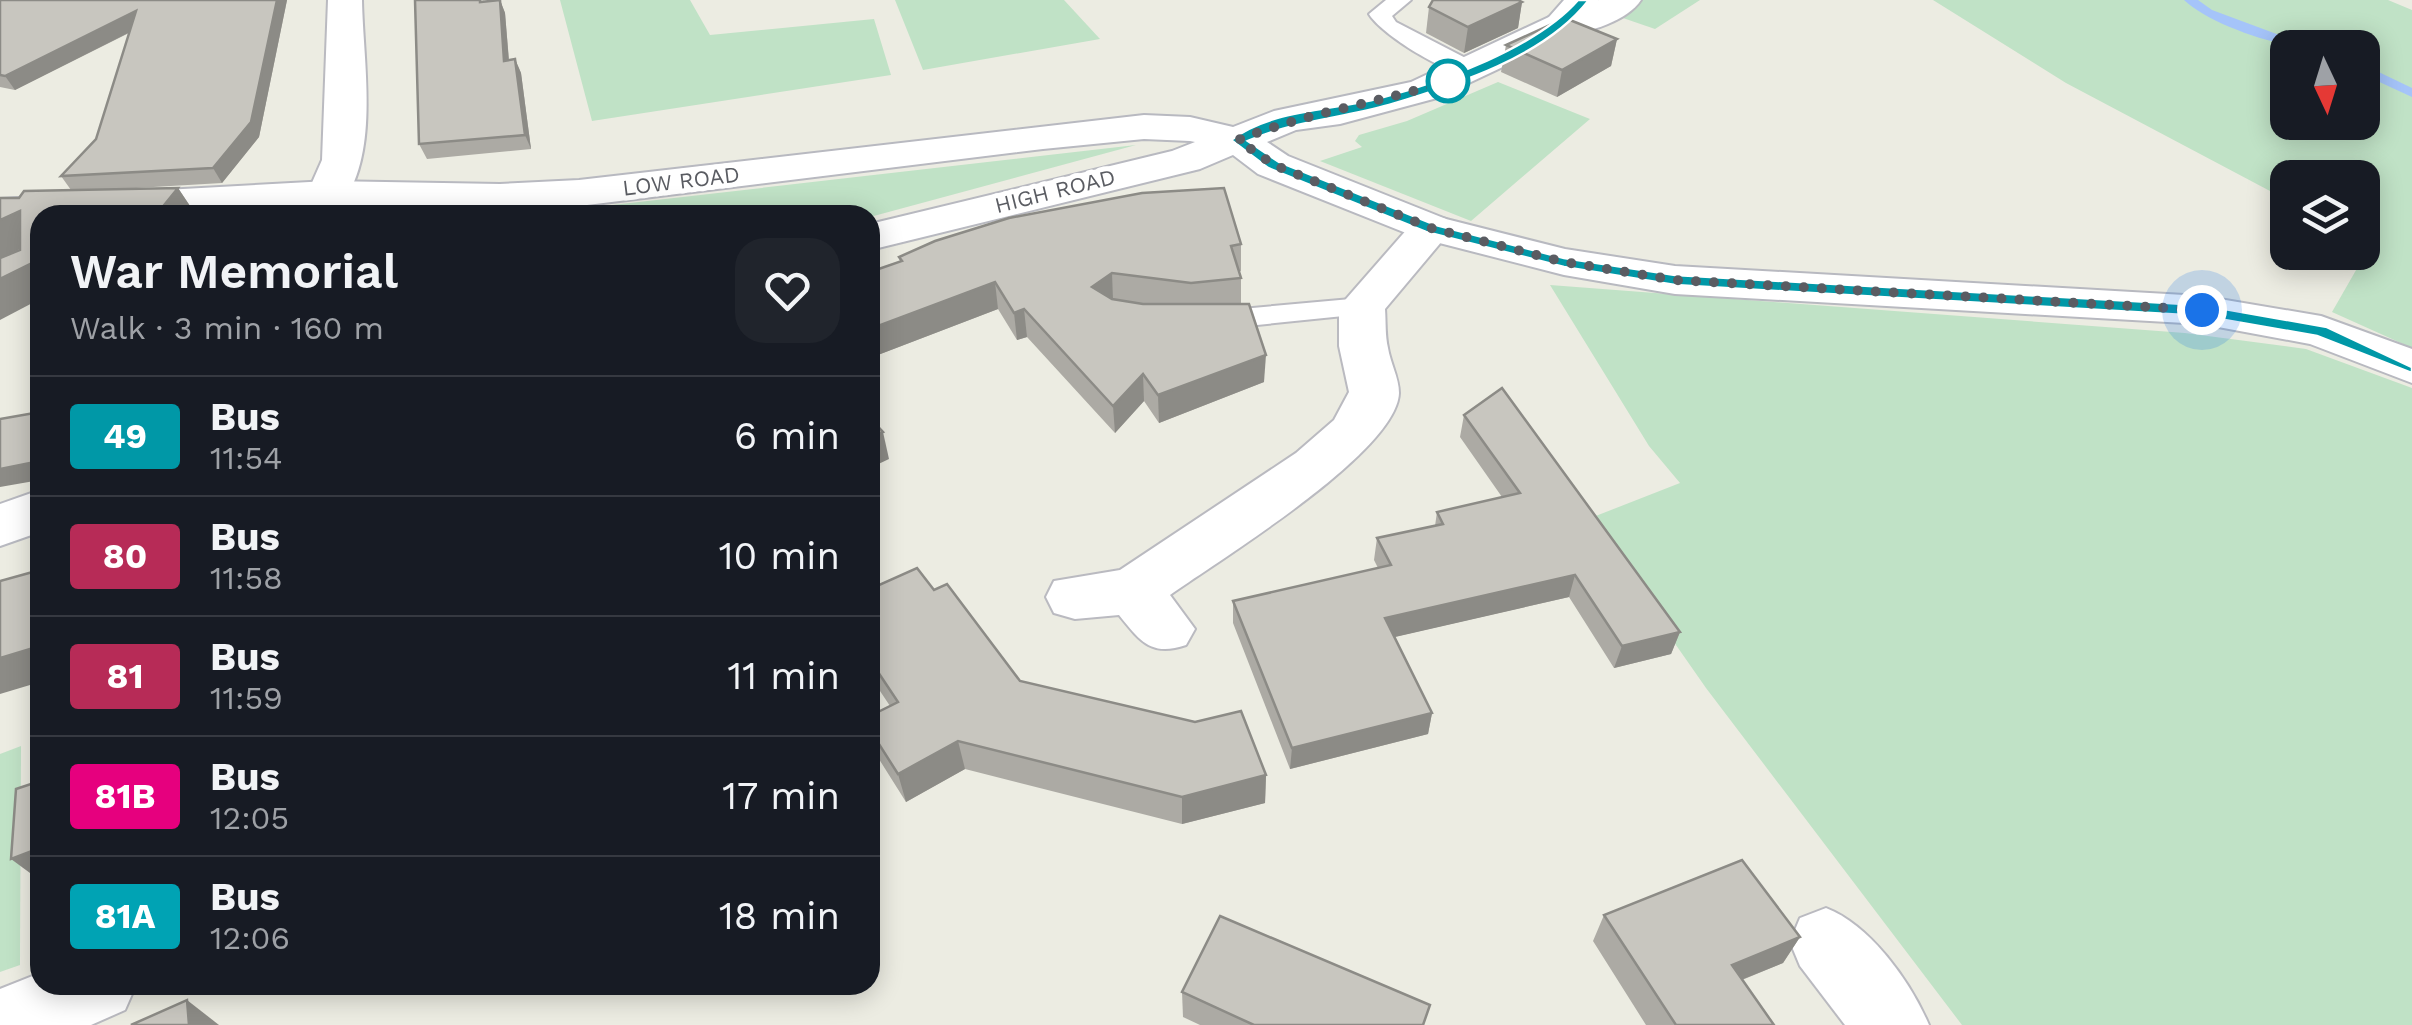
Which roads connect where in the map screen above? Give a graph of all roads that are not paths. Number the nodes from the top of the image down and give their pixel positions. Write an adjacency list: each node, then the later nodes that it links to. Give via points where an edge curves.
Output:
1 (345, 0): 7 (street, via 342,160)
2 (1400, 0): 5 (lane, via 1380,14 1388,28)
3 (1624, 0): 4 (street, HIGH ROAD, via 1599,14)
4 (1572, 12): 5 (street, HIGH ROAD)
5 (1473, 70): 6 (street, HIGH ROAD, via 1384,102 1288,120)
6 (1238, 140): 7 (street, LOW ROAD, via 1190,128 1144,127 580,192); 11 (street, LOW ROAD, via 1274,165); 12 (street, HIGH ROAD, via 1186,160)
7 (328, 194): 8 (street, LOW ROAD)
8 (174, 205)
9 (30, 211): 10 (street, LOW ROAD)
10 (0, 212)
11 (1431, 228): 13 (street); 15 (street, LOW ROAD, via 1496,248 1675,280 2218,313 2321,331)
12 (880, 235)
13 (1362, 307): 14 (lane); 18 (street, via 1374,392 1352,432 1149,610)
14 (1174, 322)
15 (2412, 367)
16 (30, 514): 17 (street)
17 (0, 526)
18 (1075, 596)
19 (1826, 942): 22 (street)
20 (75, 995): 21 (street)
21 (4, 1025)
22 (1890, 1025)

